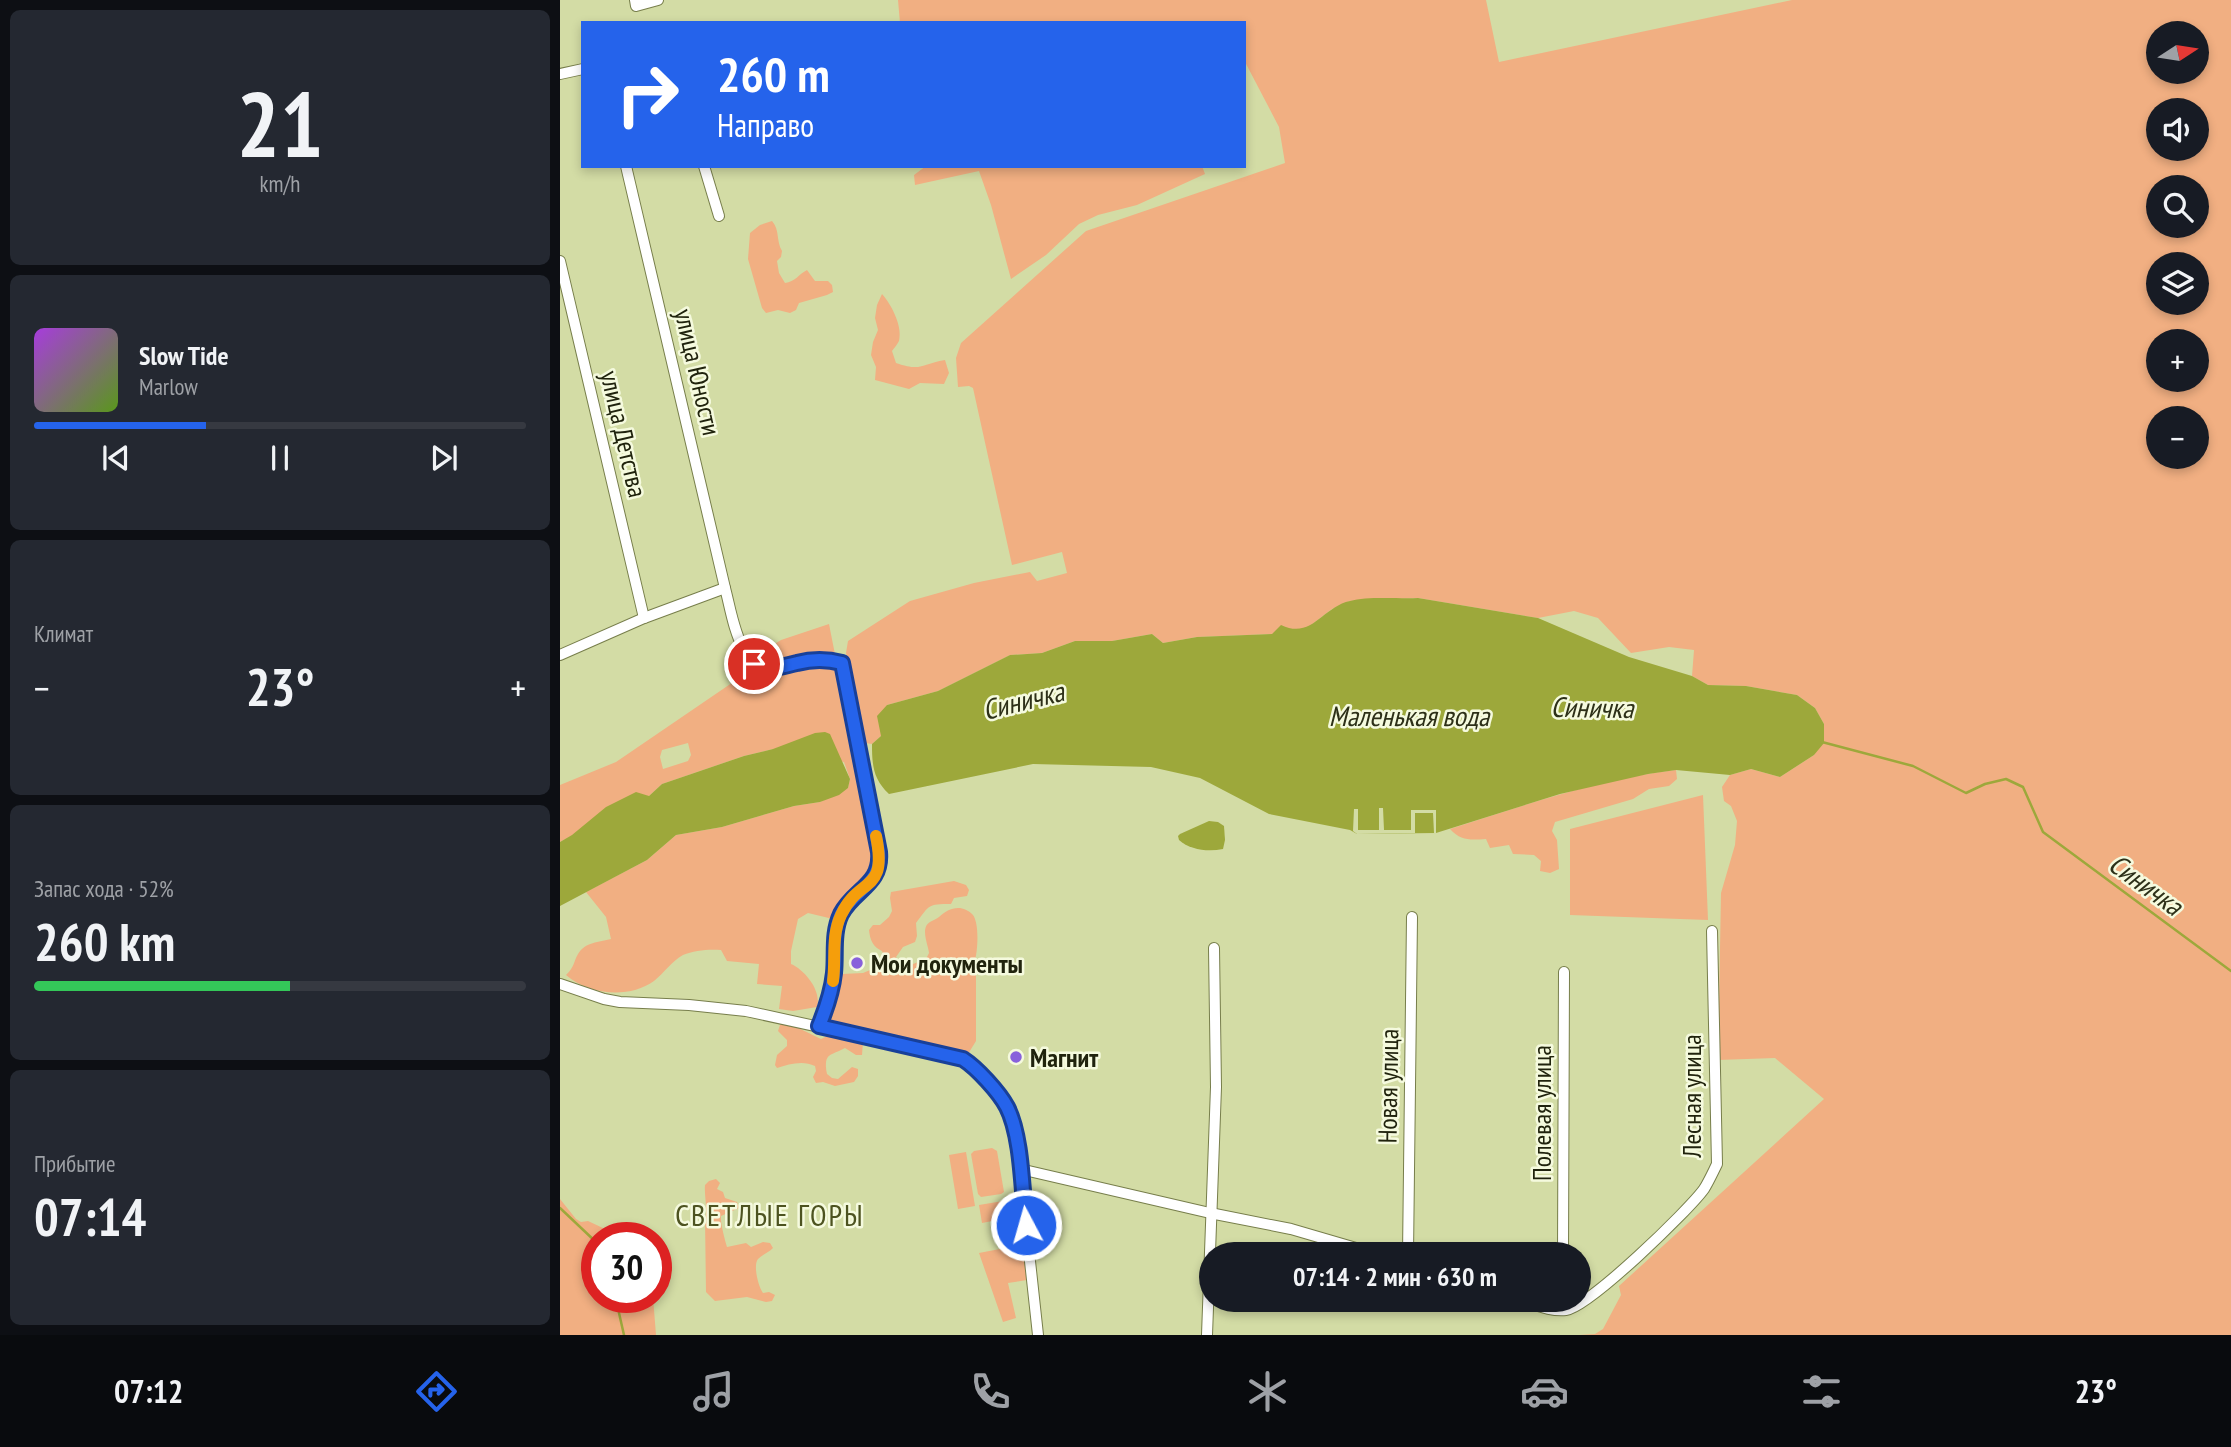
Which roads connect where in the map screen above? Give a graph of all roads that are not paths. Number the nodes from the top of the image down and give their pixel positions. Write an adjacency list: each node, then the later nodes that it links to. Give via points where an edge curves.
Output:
1 (635, 0): 2 (street, via 636,6)
2 (658, 0)
3 (581, 69): 4 (street)
4 (560, 74)
5 (626, 168): 9 (street, улица Юности)
6 (705, 168): 7 (street)
7 (719, 216)
8 (560, 261): 10 (street, улица Детства)
9 (725, 588): 10 (street); 17 (street, улица Юности, via 742,649 754,664 779,669 814,660 842,663 880,862 874,878 840,917 834,978)
10 (645, 618): 11 (street)
11 (560, 655)
12 (1412, 917): 21 (street, Новая улица)
13 (1712, 931): 23 (street, Лесная улица, via 1717,1164 1704,1189 1651,1245)
14 (1214, 948): 19 (street, via 1216,1087)
15 (1564, 972): 22 (street, Полевая улица)
16 (560, 984): 17 (street, via 620,1002 746,1011)
17 (819, 1026): 18 (street, via 967,1061 1007,1106)
18 (1020, 1168): 19 (street); 24 (street)
19 (1210, 1213): 20 (street); 25 (street)
20 (1336, 1242)
21 (1408, 1242)
22 (1563, 1242)
23 (1591, 1295)
24 (1038, 1335)
25 (1207, 1335)

